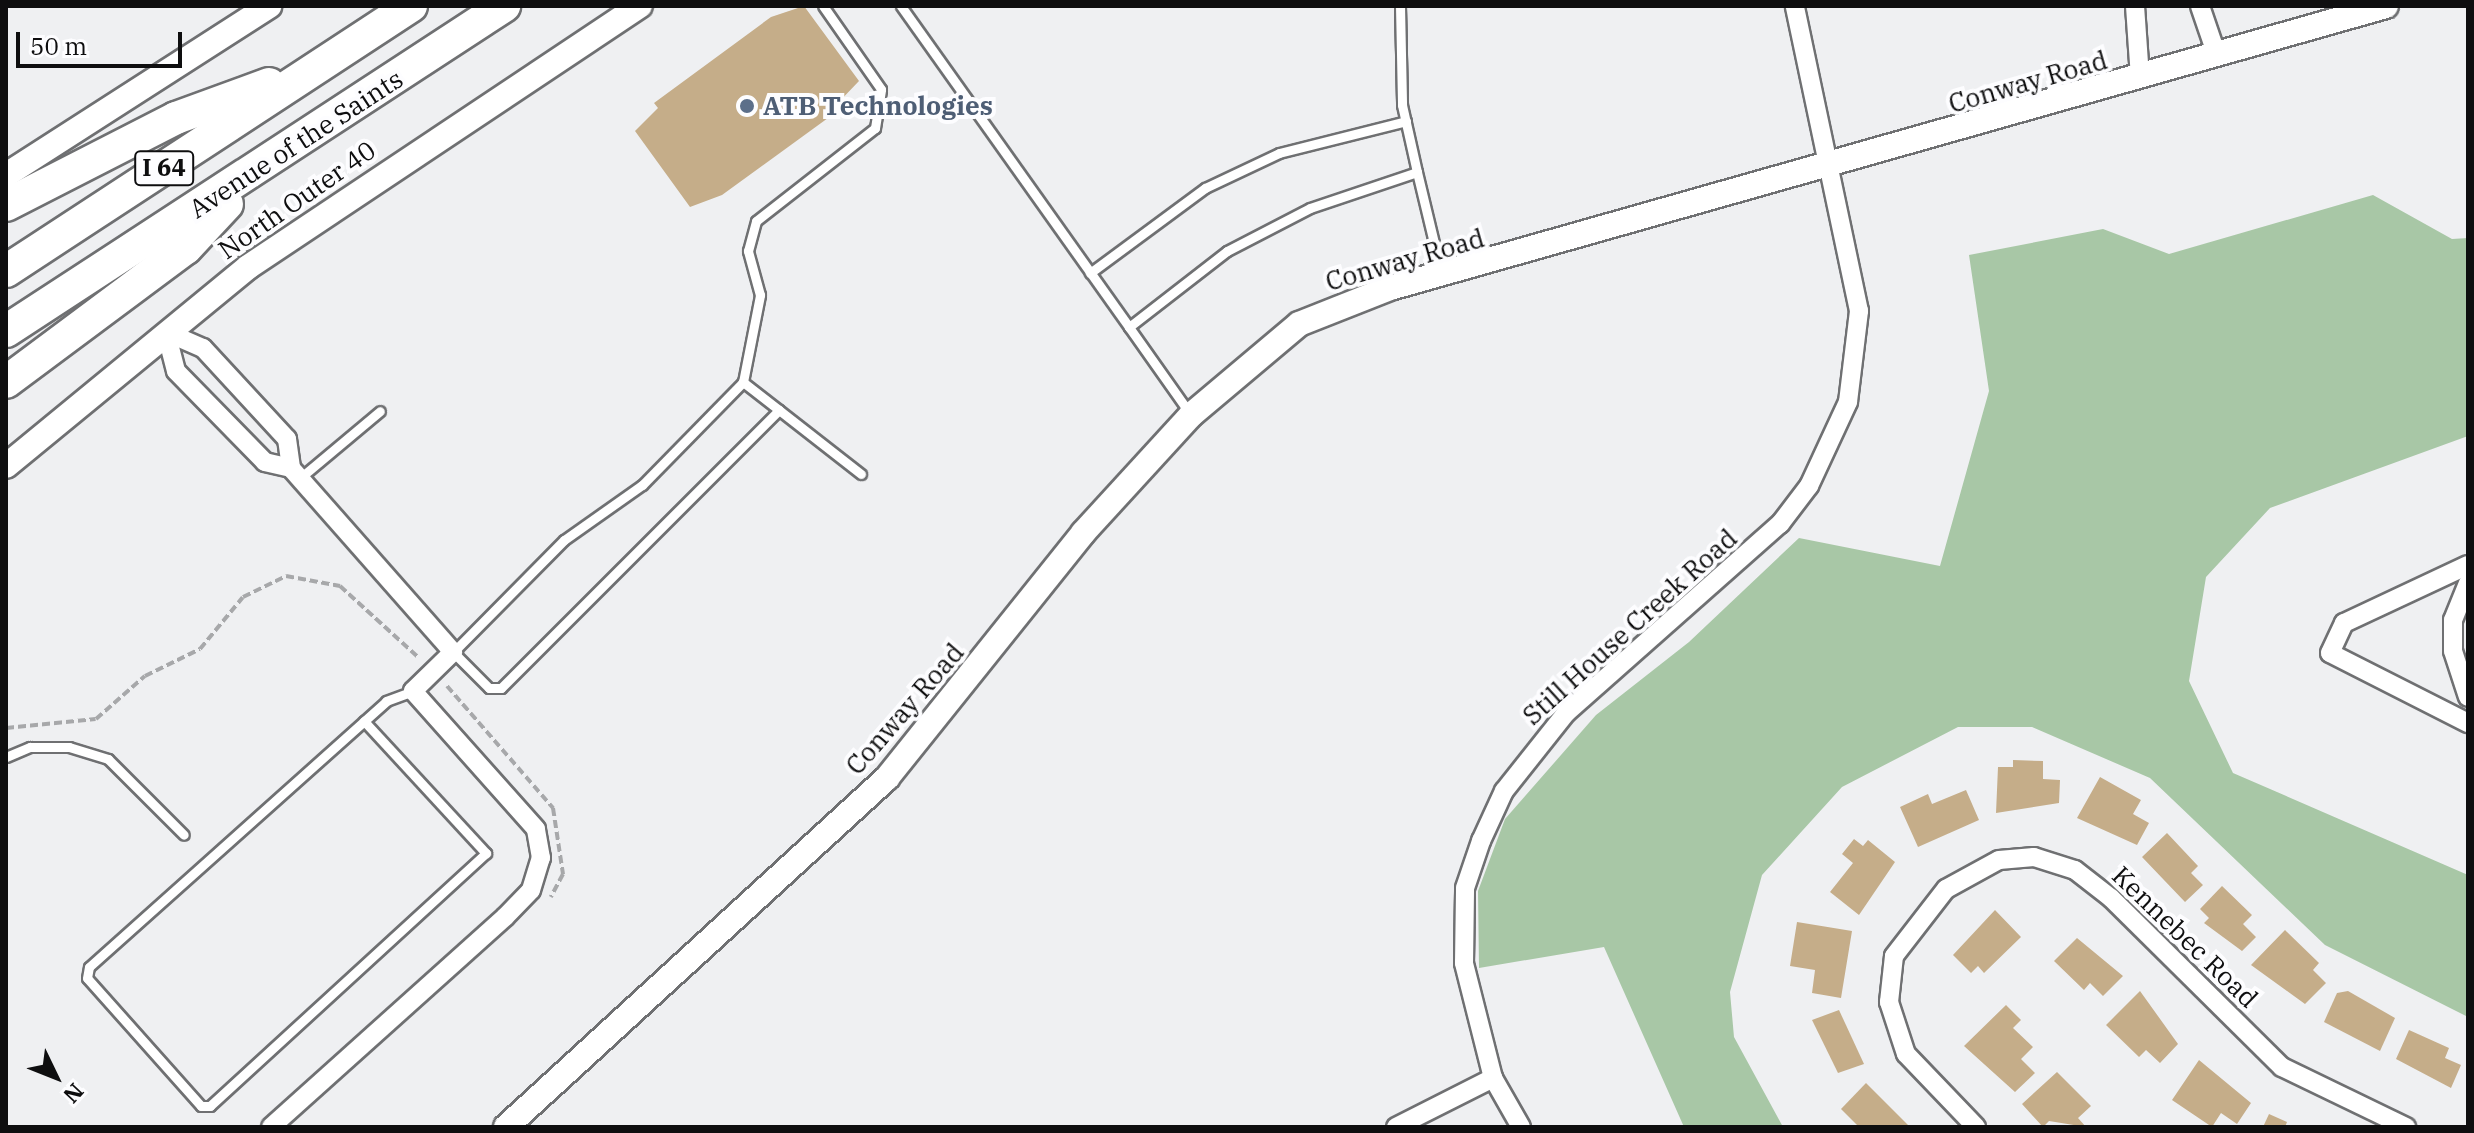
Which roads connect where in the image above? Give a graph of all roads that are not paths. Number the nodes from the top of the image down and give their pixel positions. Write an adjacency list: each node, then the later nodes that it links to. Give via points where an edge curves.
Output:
1 (269, 6): 19 (street)
2 (411, 6): 13 (highway, Avenue of the Saints / I 64)
3 (504, 6): 17 (highway, Avenue of the Saints / I 64)
4 (640, 6): 26 (street, North Outer 40, via 345,201)
5 (823, 6): 28 (lane, via 881,89 875,128 756,221 748,251 760,295)
6 (901, 6): 22 (lane)
7 (1400, 6): 15 (lane)
8 (1795, 6): 16 (street, Still House Creek Road)
9 (2135, 6): 14 (street)
10 (2200, 6): 12 (street)
11 (2386, 6): 12 (street, Conway Road)
12 (2217, 56): 14 (street, Conway Road)
13 (321, 65): 20 (highway, via 176,118); 21 (highway, Avenue of the Saints / I 64)
14 (2140, 78): 16 (street, Conway Road)
15 (1406, 121): 18 (lane); 22 (lane, via 1279,153 1205,188)
16 (1828, 169): 23 (street, Conway Road); 44 (street, Still House Creek Road, via 1859,311 1841,421 1780,524 1566,713 1504,791 1465,888 1462,944)
17 (256, 172): 25 (highway, Avenue of the Saints / I 64); 27 (highway, via 186,248)
18 (1417, 172): 23 (lane); 24 (lane, via 1310,208 1227,251)
19 (6, 175)
20 (6, 205)
21 (6, 271)
22 (1090, 273): 24 (lane)
23 (1442, 275): 31 (street, Conway Road, via 1299,324)
24 (1129, 327): 31 (lane)
25 (6, 331)
26 (166, 332): 32 (street, North Outer 40); 33 (street, via 203,348 287,439); 33 (street, via 176,371 265,462)
27 (6, 382)
28 (743, 382): 29 (lane); 37 (lane, via 642,485 564,540)
29 (779, 410): 34 (lane); 37 (lane, via 501,688 489,688)
30 (380, 411): 33 (lane)
31 (1191, 415): 46 (street, Conway Road, via 1083,533 887,778)
32 (6, 466)
33 (295, 473): 37 (street)
34 (861, 474)
35 (2468, 565): 41 (street, via 2344,623 2330,653)
36 (2468, 583): 39 (street, via 2453,620 2453,651)
37 (453, 652): 38 (street)
38 (413, 691): 40 (lane, via 386,701); 45 (street, via 536,829 541,858 531,890)
39 (2468, 697)
40 (364, 721): 40 (lane, via 89,967 87,978 201,1106 210,1106 486,853)
41 (2468, 723)
42 (6, 757): 43 (lane, via 30,747 69,747 108,759)
43 (184, 835)
44 (1493, 1078): 47 (street); 48 (street, Still House Creek Road)
45 (271, 1127)
46 (506, 1127)
47 (1396, 1127)
48 (1521, 1127)
49 (1976, 1127): 50 (street, Kennebec Road, via 1913,1063 1895,1030 1894,956 1946,889 1999,860 2034,857 2075,870 2282,1067)
50 (2406, 1127)

